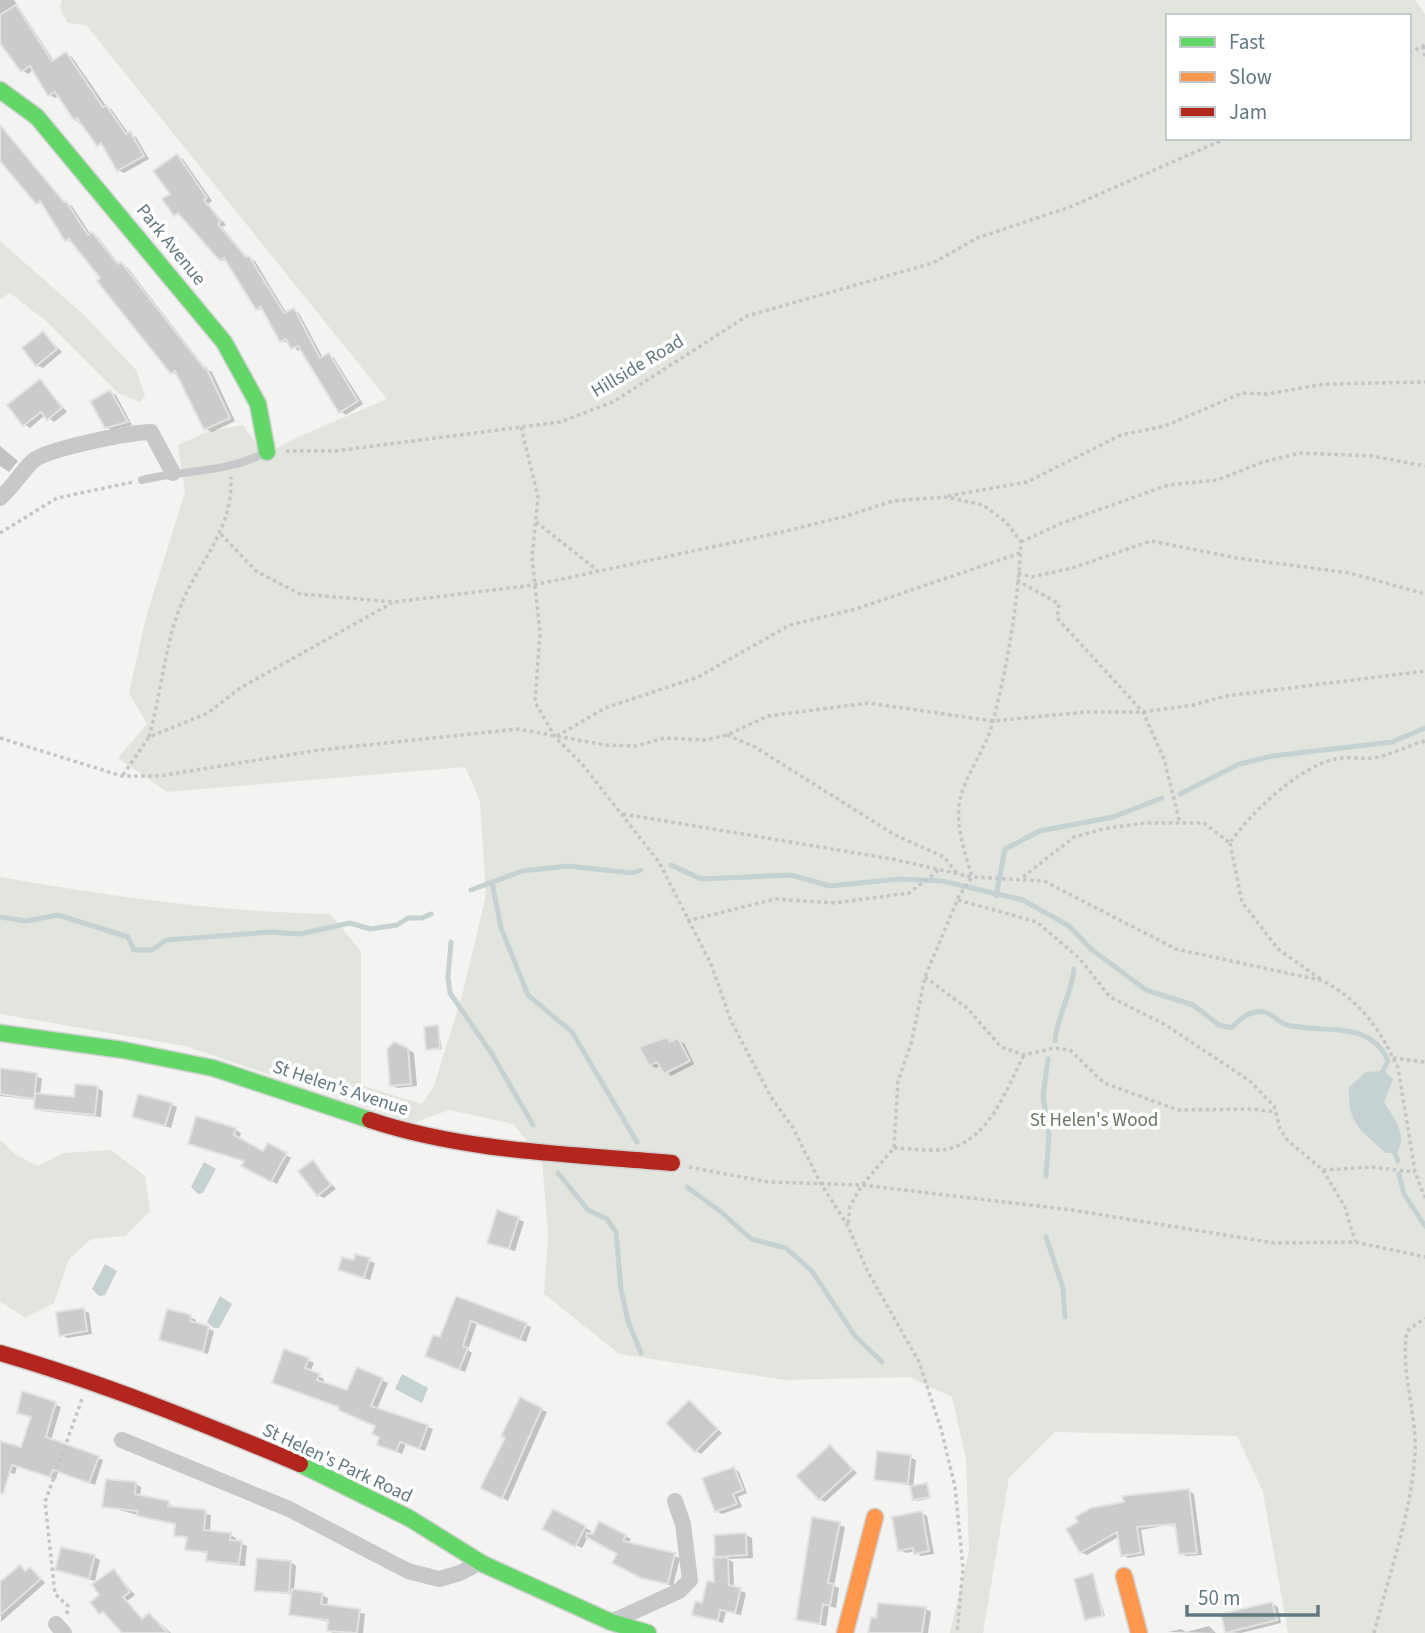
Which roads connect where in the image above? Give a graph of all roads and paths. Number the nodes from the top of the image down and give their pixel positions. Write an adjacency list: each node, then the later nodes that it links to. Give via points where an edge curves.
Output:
1 (1424, 46): 2 (path)
2 (1425, 58)
3 (0, 90): 7 (street, Park Avenue, via 37,117 224,342 258,404)
4 (1222, 140): 6 (path, Hillside Road, via 1070,207 977,238 933,262 747,316 613,402 559,422)
5 (1425, 381): 12 (path, via 1325,384 1267,394 1242,393 1165,426 1121,435 1027,482)
6 (521, 427): 7 (path, Hillside Road, via 335,451); 14 (path, via 538,497)
7 (267, 452): 9 (lane)
8 (1425, 466): 17 (path, via 1372,456 1300,453 1217,480 1168,485)
9 (231, 468): 10 (lane); 16 (path, via 232,500)
10 (173, 473): 11 (lane); 13 (street, via 150,432 134,432 56,449 33,460 18,483)
11 (142, 480): 15 (path, via 57,498)
12 (946, 497): 17 (path, via 983,505 1006,522); 19 (path, via 893,501 782,532)
13 (0, 498)
14 (536, 522): 19 (path); 22 (path)
15 (0, 533)
16 (221, 534): 24 (path, via 256,571 300,594); 29 (path, via 177,613)
17 (1021, 542): 18 (path)
18 (1021, 553): 20 (path); 30 (path, via 856,609 790,625 698,677 605,708)
19 (597, 570): 22 (path)
20 (1018, 573): 21 (path); 23 (path, via 1032,577 1072,568 1151,541 1350,573)
21 (1017, 580): 26 (path, via 1059,604 1058,618); 27 (path)
22 (534, 585): 24 (path); 30 (path, via 540,633 535,702)
23 (1425, 594)
24 (394, 602): 29 (path, via 240,688 208,713)
25 (1425, 671): 26 (path, via 1226,696)
26 (1143, 712): 27 (path); 35 (path, via 1164,759)
27 (993, 721): 28 (path, via 868,703 768,716); 39 (path, via 962,791 958,829)
28 (726, 735): 30 (path, via 704,740 664,738 636,746); 38 (path, via 755,747 895,835 944,857)
29 (149, 737): 33 (path)
30 (555, 737): 33 (path, via 518,729 385,741 159,776); 34 (path)
31 (0, 738): 33 (path)
32 (1425, 741): 36 (path, via 1364,760 1338,758 1321,764 1271,796 1245,820)
33 (122, 776)
34 (621, 814): 37 (path); 42 (path, via 659,862)
35 (1180, 823): 36 (path, via 1204,823); 40 (path, via 1145,823 1074,837)
36 (1230, 843): 44 (path, via 1242,902 1278,949)
37 (939, 870): 38 (path); 42 (path, via 909,893 835,903 775,899)
38 (958, 874): 39 (path)
39 (972, 877): 40 (path); 41 (path)
40 (1022, 878): 44 (path, via 1045,881 1176,949)
41 (958, 898): 43 (path); 49 (path, via 1037,922 1080,959 1110,997 1164,1024 1250,1081)
42 (687, 921): 54 (path, via 715,973 731,1021)
43 (925, 977): 46 (path, via 968,1009 1001,1047); 50 (path, via 898,1081)
44 (1324, 981): 47 (path, via 1378,1026)
45 (0, 1033): 51 (street, St Helen's Avenue, via 213,1068 396,1129 490,1146)
46 (1024, 1055): 49 (path, via 1054,1048 1070,1051 1104,1083 1178,1110); 50 (path, via 980,1133 948,1149)
47 (1393, 1058): 48 (path); 53 (path)
48 (1425, 1062)
49 (1275, 1112): 52 (path, via 1288,1141)
50 (894, 1149): 55 (path)
51 (672, 1163): 54 (path, via 768,1182)
52 (1323, 1170): 53 (path, via 1371,1167); 58 (path, via 1345,1207)
53 (1415, 1172): 56 (path)
54 (821, 1184): 55 (path); 57 (path)
55 (862, 1185): 57 (path, via 850,1206); 58 (path, via 1072,1210 1274,1243)
56 (1425, 1198)
57 (848, 1226): 72 (path, via 867,1270 919,1362 941,1430 955,1487 963,1568)
58 (1355, 1242): 59 (path)
59 (1425, 1257)
60 (1425, 1318): 74 (path, via 1407,1331 1404,1353 1415,1412 1415,1454 1408,1508)
61 (0, 1353): 62 (street, St Helen's Park Road)
62 (88, 1381): 66 (street, St Helen's Park Road, via 310,1468 409,1518); 69 (path, via 45,1502 55,1594 68,1606)
63 (122, 1440): 66 (street, via 289,1509 408,1571 439,1579)
64 (675, 1501): 68 (street, via 683,1524 690,1580 679,1591)
65 (875, 1517): 71 (street)
66 (481, 1562): 68 (street, St Helen's Park Road)
67 (1124, 1576): 73 (street)
68 (611, 1622): 70 (street, St Helen's Park Road)
69 (60, 1629)
70 (648, 1633)
71 (845, 1633)
72 (957, 1633)
73 (1139, 1633)
74 (1374, 1633)

